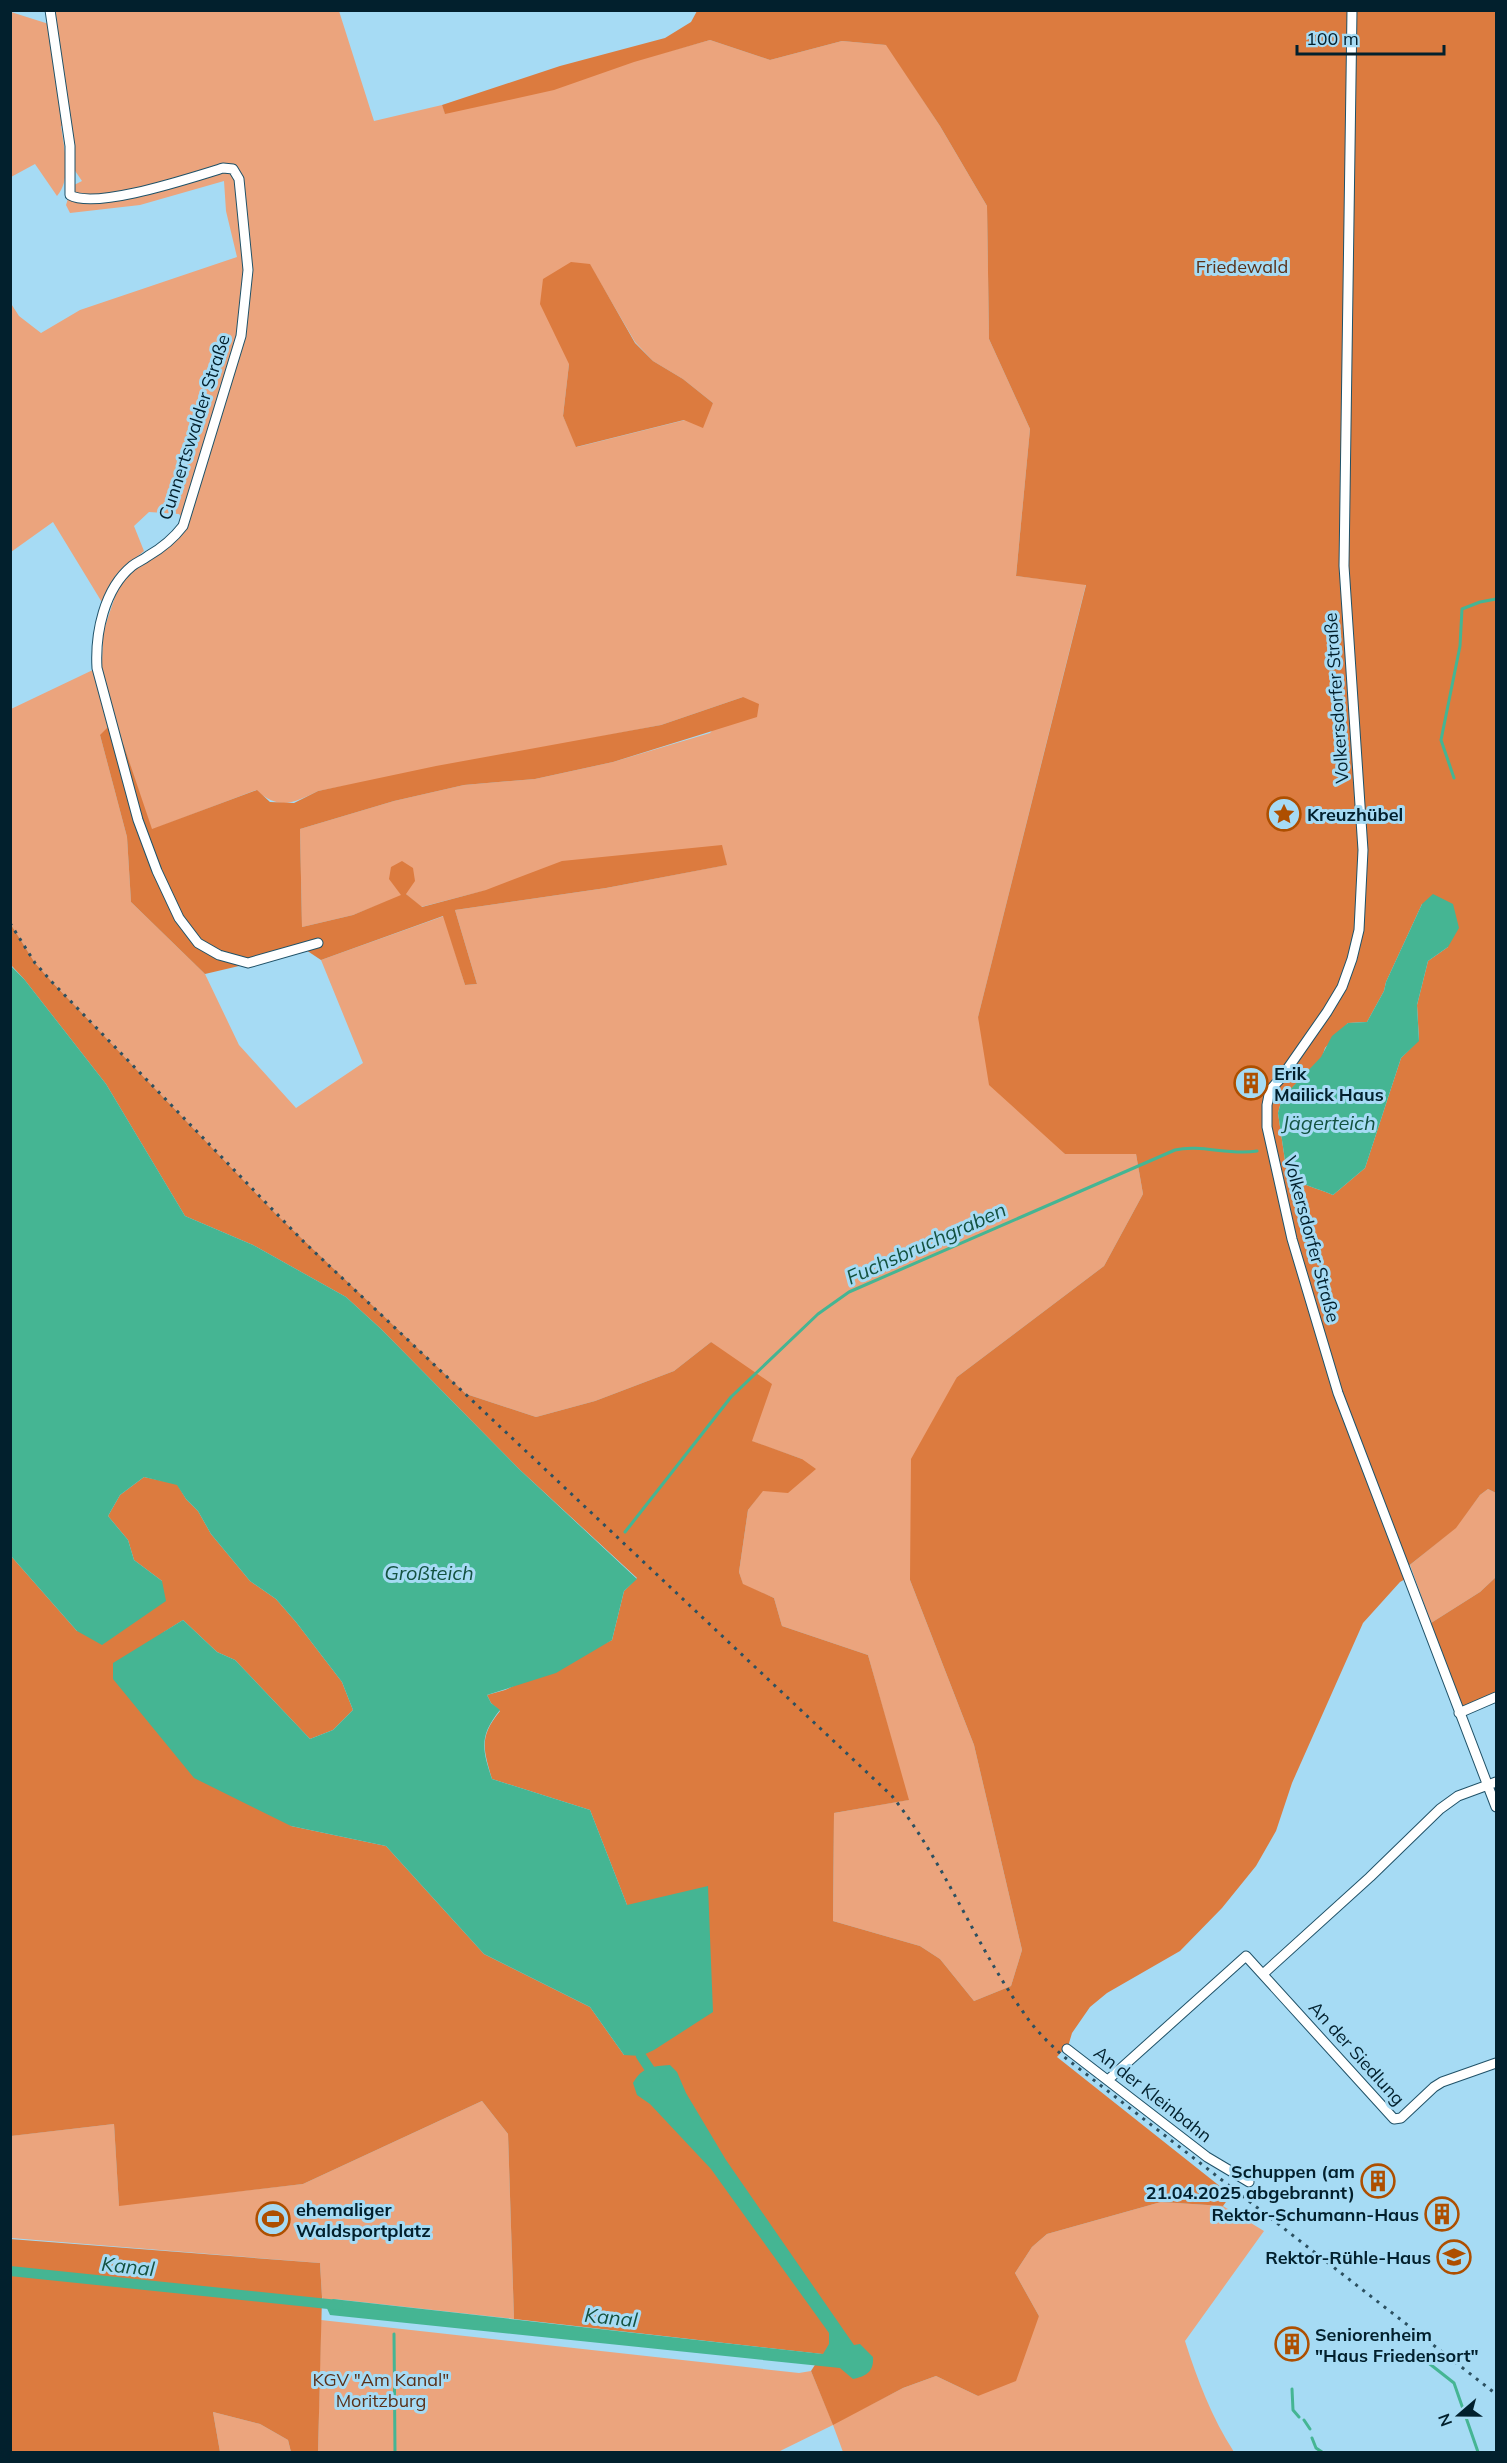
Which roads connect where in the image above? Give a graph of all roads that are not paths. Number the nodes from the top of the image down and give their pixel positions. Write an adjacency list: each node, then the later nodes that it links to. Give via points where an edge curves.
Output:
1 (50, 10): 3 (street, Cunnertswalder Straße, via 70,146 70,195 86,200 130,193 223,168 233,169 239,179 246,226 248,270 241,336 183,526 172,540 118,579 99,634 97,668 138,820 175,909 198,943 219,955 249,963)
2 (1352, 10): 5 (street, Volkersdorfer Straße, via 1344,566 1363,850 1359,930 1342,987 1311,1037 1270,1090 1267,1127 1292,1239 1338,1394)
3 (318, 944)
4 (1497, 1697): 5 (street)
5 (1459, 1713): 6 (street, Volkersdorfer Straße)
6 (1493, 1783): 7 (street, Volkersdorfer Straße); 8 (street, via 1458,1796 1440,1809)
7 (1497, 1807)
8 (1263, 1974): 10 (street, An der Siedlung, via 1394,2119 1401,2118 1442,2082); 11 (street, An der Siedlung, via 1246,1956)
9 (1067, 2049): 11 (street, An der Kleinbahn)
10 (1497, 2063)
11 (1110, 2079): 12 (street, An der Kleinbahn, via 1207,2157)
12 (1249, 2182)

